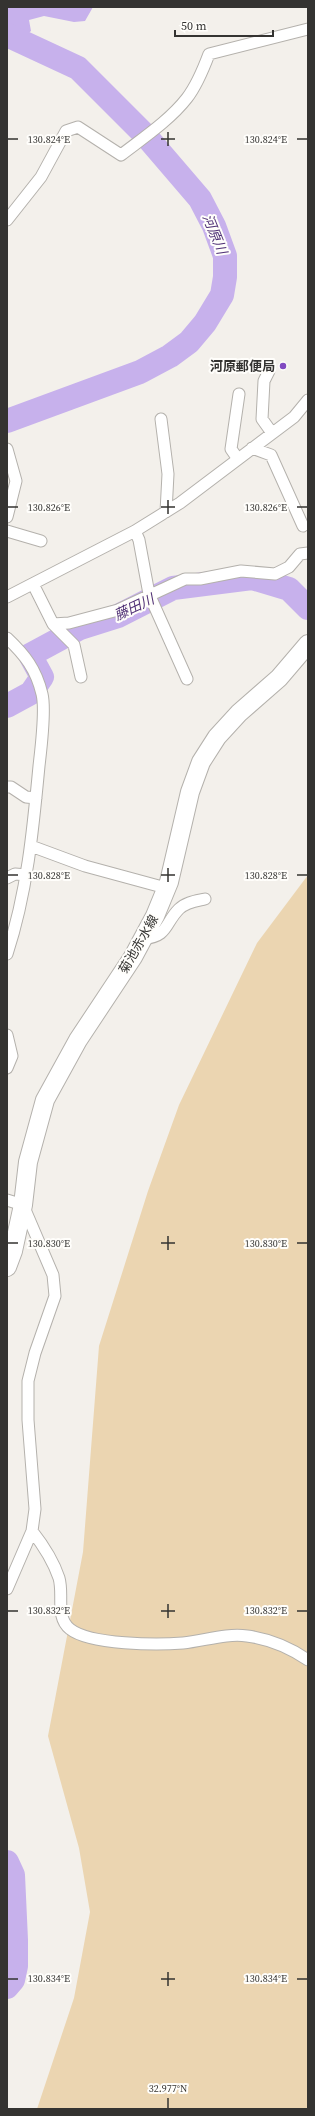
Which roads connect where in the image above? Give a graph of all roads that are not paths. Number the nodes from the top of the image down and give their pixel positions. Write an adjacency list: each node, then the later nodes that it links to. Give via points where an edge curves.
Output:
1 (308, 29): 2 (street, via 209,54 198,82 186,99 172,114 121,155 78,127 66,131 41,177)
2 (7, 220)
3 (269, 370): 7 (street, via 264,381 262,419)
4 (239, 394): 10 (street, via 231,449)
5 (308, 400): 7 (street, via 294,417)
6 (161, 418): 11 (street, via 168,474)
7 (272, 433): 8 (street)
8 (252, 448): 10 (street); 13 (street, via 271,455)
9 (8, 451): 12 (street, via 16,481)
10 (238, 459): 11 (street)
11 (166, 512): 15 (street)
12 (7, 517)
13 (302, 526)
14 (7, 531): 16 (street)
15 (135, 531): 18 (street); 19 (street)
16 (41, 541)
17 (308, 553): 19 (street, via 300,554 288,567 275,574 241,571 200,579 185,579)
18 (33, 584): 20 (street); 21 (street)
19 (149, 594): 21 (street, via 118,610 69,623); 25 (street)
20 (7, 597)
21 (53, 624): 24 (street, via 74,645)
22 (7, 638): 27 (street, via 33,668 42,695 42,740)
23 (308, 644): 31 (main road, 菊池赤水線, via 279,678 239,713 217,737 201,762 190,792)
24 (81, 677)
25 (187, 679)
26 (7, 787): 27 (street, via 26,797)
27 (36, 798): 28 (street)
28 (32, 846): 29 (street); 31 (street, via 85,866)
29 (27, 874): 30 (street, via 15,874); 34 (street)
30 (7, 878)
31 (166, 888): 33 (main road, 菊池赤水線)
32 (205, 899): 33 (street, via 188,903 179,909 167,927 155,937)
33 (143, 939): 37 (main road, 菊池赤水線, via 78,1040 45,1100)
34 (7, 954)
35 (7, 1035): 36 (street, via 12,1056)
36 (7, 1068)
37 (15, 1203): 38 (main road, 菊池赤水線, via 13,1251); 39 (street, via 53,1275 55,1296 34,1353 28,1381 34,1509)
38 (7, 1268)
39 (32, 1531): 40 (street); 41 (street, via 46,1548 59,1579 62,1618 70,1629 89,1638 124,1643 184,1643 245,1636 275,1642)
40 (7, 1589)
41 (308, 1660)

